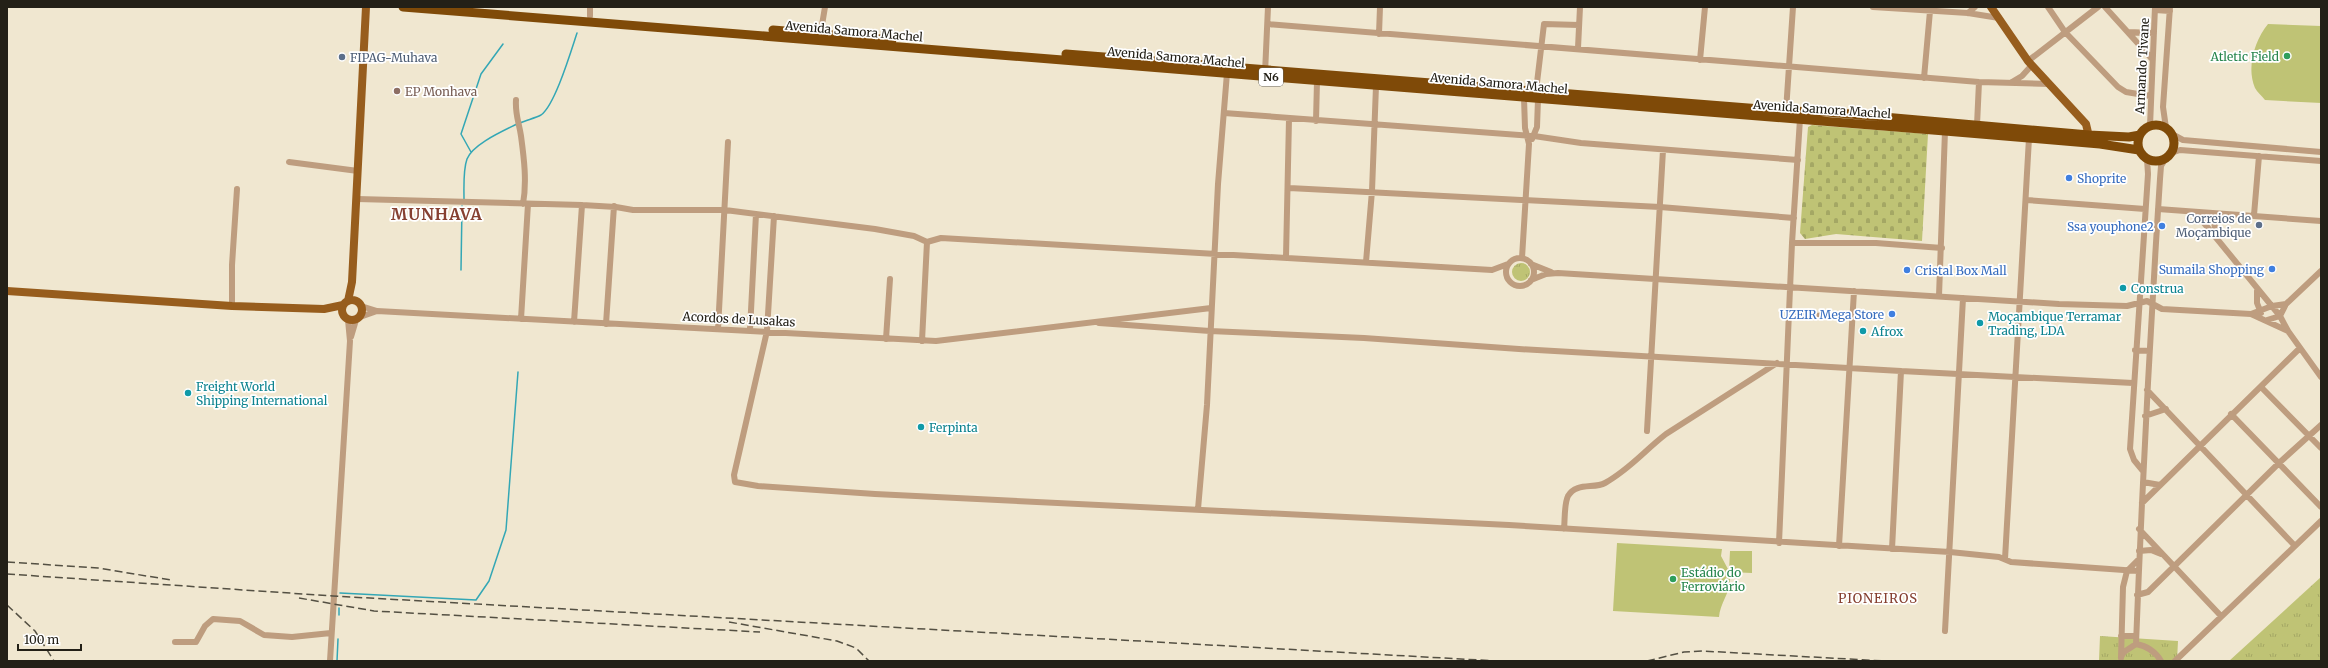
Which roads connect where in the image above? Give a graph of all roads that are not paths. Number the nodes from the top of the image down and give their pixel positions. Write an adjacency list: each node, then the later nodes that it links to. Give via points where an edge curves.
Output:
1 (366, 7): 84 (main road)
2 (403, 7): 29 (highway, Avenida Samora Machel / N6)
3 (476, 7): 20 (highway, Avenida Samora Machel / N6)
4 (825, 7): 29 (street)
5 (1268, 7): 23 (street)
6 (1380, 7): 28 (street)
7 (1580, 7): 24 (street)
8 (1705, 7): 33 (street)
9 (1793, 7): 35 (street)
10 (1873, 7): 16 (street)
11 (1975, 7): 21 (street)
12 (1991, 7): 22 (main road)
13 (2048, 7): 25 (street)
14 (2098, 7): 25 (street)
15 (2105, 7): 26 (street)
16 (1917, 8): 19 (street)
17 (2155, 8): 18 (street); 27 (street, Armando Tivane)
18 (2170, 9): 37 (street, Armando Tivane)
19 (1930, 10): 21 (street); 40 (street)
20 (590, 11): 29 (highway, Avenida Samora Machel / N6)
21 (1968, 13): 22 (street)
22 (1999, 18): 34 (main road)
23 (1268, 24): 28 (street); 39 (street)
24 (1579, 25): 30 (street, via 1544,24); 31 (street)
25 (2065, 32): 34 (street); 50 (street, via 2118,88)
26 (2128, 32): 27 (street); 32 (street)
27 (2154, 33): 32 (street, Armando Tivane)
28 (1379, 34): 30 (street)
29 (820, 38): 38 (highway, Avenida Samora Machel / N6); 39 (highway, Avenida Samora Machel / N6)
30 (1541, 46): 31 (street); 49 (street)
31 (1578, 48): 33 (street, via 1638,56)
32 (2152, 59): 36 (street, Armando Tivane)
33 (1700, 60): 35 (street)
34 (2029, 65): 45 (street, via 2022,76); 46 (street, via 2028,78); 47 (main road)
35 (1789, 67): 40 (street); 53 (street)
36 (2152, 70): 37 (street); 41 (street, Armando Tivane)
37 (2165, 71): 43 (street, Armando Tivane)
38 (1227, 73): 39 (highway, Avenida Samora Machel / N6); 55 (street)
39 (1265, 73): 42 (highway, Avenida Samora Machel / N6); 49 (highway, Avenida Samora Machel / N6)
40 (1924, 78): 44 (street)
41 (2151, 80): 43 (street); 50 (street, Armando Tivane)
42 (1317, 81): 48 (highway, Avenida Samora Machel / N6); 59 (street)
43 (2164, 81): 65 (street, Armando Tivane, via 2163,106)
44 (1979, 82): 45 (street); 61 (street)
45 (2011, 82): 46 (street)
46 (2032, 84): 47 (street)
47 (2050, 84): 72 (main road, via 2081,118 2089,129)
48 (1376, 86): 51 (highway, Avenida Samora Machel / N6); 60 (street)
49 (1537, 95): 51 (highway, Avenida Samora Machel / N6); 54 (highway, Avenida Samora Machel / N6); 69 (street, via 1537,127)
50 (2150, 96): 62 (street, Armando Tivane)
51 (1524, 98): 68 (street)
52 (516, 100): 91 (street, via 515,114 521,135)
53 (1786, 111): 54 (highway, Avenida Samora Machel / N6); 56 (highway, Avenida Samora Machel / N6)
54 (1750, 112): 58 (highway, Avenida Samora Machel / N6)
55 (1224, 113): 57 (street); 111 (street)
56 (1826, 117): 58 (highway, Avenida Samora Machel / N6); 64 (highway, Avenida Samora Machel / N6)
57 (1290, 119): 59 (street); 85 (street)
58 (1800, 120): 81 (street)
59 (1316, 121): 60 (street)
60 (1375, 125): 68 (street); 87 (street)
61 (1977, 125): 63 (highway, Avenida Samora Machel / N6); 66 (highway, Avenida Samora Machel / N6)
62 (2150, 126): 65 (highway, via 2156,125); 67 (highway)
63 (1957, 127): 64 (highway, Avenida Samora Machel / N6); 66 (highway, Avenida Samora Machel / N6)
64 (1940, 128): 110 (street)
65 (2168, 130): 77 (street, via 2183,140); 78 (highway, via 2174,145)
66 (2004, 132): 70 (highway, Avenida Samora Machel / N6); 71 (highway, Avenida Samora Machel / N6)
67 (2140, 135): 72 (highway, Avenida Samora Machel / N6); 76 (highway)
68 (1526, 136): 69 (street); 74 (street)
69 (1534, 136): 74 (street); 75 (street)
70 (2051, 136): 71 (highway, Avenida Samora Machel / N6); 72 (highway, Avenida Samora Machel / N6)
71 (2029, 138): 90 (street)
72 (2090, 139): 76 (highway, Avenida Samora Machel / N6)
73 (728, 142): 97 (street)
74 (1529, 144): 89 (street)
75 (1663, 150): 81 (street); 94 (street)
76 (2139, 150): 80 (highway)
77 (2321, 152)
78 (2168, 155): 79 (street, via 2180,150); 80 (highway, via 2158,161); 96 (street, via 2161,166)
79 (2259, 156): 82 (street); 101 (street)
80 (2147, 158): 95 (street)
81 (1798, 160): 103 (street)
82 (2321, 161)
83 (289, 162): 84 (street)
84 (358, 171): 88 (main road)
85 (1289, 188): 87 (street); 112 (street)
86 (237, 189): 136 (street)
87 (1372, 192): 89 (street); 114 (street)
88 (357, 199): 91 (street); 124 (main road)
89 (1526, 200): 94 (street); 113 (street)
90 (2026, 200): 95 (street); 131 (street)
91 (526, 204): 92 (street); 150 (street)
92 (582, 205): 93 (street); 152 (street)
93 (614, 206): 97 (street, via 633,210); 154 (street)
94 (1660, 207): 103 (street); 123 (street)
95 (2145, 209): 106 (street)
96 (2158, 209): 98 (street); 105 (street)
97 (725, 210): 100 (street); 155 (street)
98 (2195, 212): 99 (street); 107 (street)
99 (2212, 213): 101 (street); 107 (street)
100 (756, 214): 102 (street); 156 (street)
101 (2254, 215): 104 (street)
102 (774, 216): 108 (street, via 875,229 914,236); 157 (street)
103 (1794, 218): 109 (street)
104 (2321, 221)
105 (2157, 226): 106 (street); 135 (street)
106 (2144, 227): 138 (street)
107 (2217, 238): 127 (street)
108 (927, 242): 111 (street, via 941,238); 161 (street)
109 (1792, 243): 110 (street, via 1876,243); 125 (street)
110 (1942, 248): 129 (street)
111 (1214, 254): 112 (street); 139 (street)
112 (1286, 258): 114 (street)
113 (1522, 258): 115 (street, via 1514,259); 116 (street)
114 (1366, 262): 117 (street)
115 (1508, 264): 117 (street); 120 (street)
116 (1531, 264): 119 (street, via 1542,270); 122 (street, via 1534,272)
117 (1492, 270): 120 (street)
118 (2321, 272): 134 (street)
119 (1558, 273): 122 (street, via 1546,274); 123 (street)
120 (1508, 278): 122 (street, via 1513,284 1520,285)
121 (890, 280): 160 (street)
122 (1531, 280)
123 (1657, 280): 125 (street); 165 (street)
124 (352, 282): 132 (main road); 133 (main road)
125 (1790, 288): 126 (street); 146 (street)
126 (1854, 291): 129 (street); 168 (street)
127 (2257, 291): 137 (street); 142 (street)
128 (7, 292): 136 (main road)
129 (1939, 296): 130 (street)
130 (1963, 298): 131 (street); 170 (street)
131 (2020, 301): 138 (street); 171 (street)
132 (346, 303): 133 (main road); 141 (main road); 149 (main road, via 342,311)
133 (360, 304): 143 (street); 149 (main road, via 362,312)
134 (2286, 304): 137 (street); 148 (street)
135 (2151, 305): 138 (street, via 2146,301); 140 (street); 144 (street)
136 (232, 306): 141 (main road)
137 (2272, 306): 142 (street); 148 (street)
138 (2139, 307): 144 (street, via 2144,315); 163 (street)
139 (1211, 308): 153 (street); 158 (street)
140 (2162, 308): 144 (street); 145 (street)
141 (324, 309): 149 (main road)
142 (2260, 310): 145 (street); 151 (street)
143 (377, 311): 149 (street); 150 (street, Acordos de Lusakas)
144 (2151, 312): 164 (street)
145 (2251, 314): 151 (street)
146 (1788, 315): 147 (street); 167 (street)
147 (1827, 316)
148 (2280, 316): 151 (street); 159 (street)
149 (352, 319): 212 (street)
150 (521, 319): 152 (street, Acordos de Lusakas)
151 (2266, 320): 159 (street)
152 (574, 322): 154 (street, Acordos de Lusakas)
153 (1099, 323): 158 (street); 161 (street, Acordos de Lusakas)
154 (606, 324): 155 (street, Acordos de Lusakas)
155 (718, 329): 156 (street, Acordos de Lusakas)
156 (750, 330): 157 (street, Acordos de Lusakas)
157 (767, 331): 160 (street, Acordos de Lusakas); 193 (street, via 734,475 736,482 758,486 874,494)
158 (1210, 331): 165 (street); 193 (street)
159 (2288, 332): 162 (street)
160 (886, 339): 161 (street, Acordos de Lusakas)
161 (922, 341)
162 (2300, 348): 172 (street); 174 (street)
163 (2135, 350): 164 (street); 173 (street)
164 (2149, 351): 175 (street)
165 (1653, 356): 166 (street); 182 (street)
166 (1777, 363): 167 (street); 195 (street, via 1666,434 1635,463 1603,484 1573,490 1567,502)
167 (1786, 364): 168 (street); 197 (street)
168 (1850, 368): 169 (street); 198 (street)
169 (1901, 371): 170 (street); 200 (street)
170 (1958, 374): 171 (street); 202 (street)
171 (2016, 377): 173 (street); 204 (street)
172 (2321, 377)
173 (2133, 383): 179 (street)
174 (2261, 387): 177 (street); 183 (street)
175 (2147, 390): 176 (street); 178 (street)
176 (2166, 409): 178 (street); 184 (street)
177 (2231, 414): 184 (street); 186 (street)
178 (2145, 416): 180 (street)
179 (2131, 423): 180 (street); 187 (street, via 2130,449 2134,460)
180 (2145, 424): 187 (street)
181 (2321, 425): 183 (street)
182 (1647, 431)
183 (2308, 435): 185 (street); 186 (street)
184 (2200, 444): 189 (street); 190 (street)
185 (2321, 448)
186 (2279, 463): 190 (street); 192 (street)
187 (2143, 471): 188 (street)
188 (2143, 482): 189 (street); 191 (street)
189 (2160, 485): 191 (street)
190 (2247, 494): 199 (street); 206 (street)
191 (2142, 503): 196 (street)
192 (2321, 508)
193 (1198, 509): 195 (street)
194 (2321, 521): 199 (street)
195 (1564, 529): 197 (street)
196 (2139, 529): 201 (street); 203 (street)
197 (1780, 543): 198 (street)
198 (1839, 546): 200 (street)
199 (2294, 546): 210 (street)
200 (1892, 549): 202 (street)
201 (2138, 551): 203 (street, via 2151,550); 205 (street)
202 (1950, 552): 204 (street); 211 (street)
203 (2161, 554): 206 (street)
204 (2005, 559): 207 (street, via 2010,562)
205 (2138, 560): 207 (street); 208 (street)
206 (2173, 567): 209 (street, via 2148,592); 210 (street)
207 (2127, 572): 208 (street); 213 (street, via 2123,587)
208 (2138, 572): 209 (street)
209 (2138, 595): 214 (street)
210 (2221, 616): 220 (street)
211 (1944, 631)
212 (331, 633): 215 (street, via 292,637 264,635 240,622 213,619 205,626 196,642); 218 (street)
213 (2121, 636): 214 (street); 217 (street)
214 (2136, 636): 216 (street)
215 (175, 642)
216 (2136, 644): 217 (street, via 2124,652); 219 (street, via 2145,645)
217 (2121, 659)
218 (330, 661)
219 (2161, 661)
220 (2175, 661)

